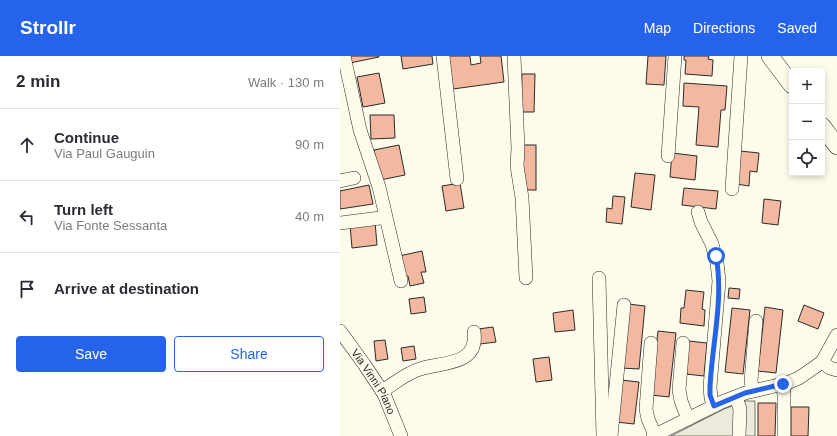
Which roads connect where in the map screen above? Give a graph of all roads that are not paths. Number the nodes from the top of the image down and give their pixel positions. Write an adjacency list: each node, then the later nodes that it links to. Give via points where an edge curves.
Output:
1 (344, 56): 20 (street, via 360,130 378,187)
2 (443, 56): 12 (street)
3 (514, 56): 18 (street, via 517,166 522,198)
4 (675, 56): 10 (street)
5 (741, 56): 14 (street)
6 (770, 56): 7 (main road)
7 (789, 81)
8 (825, 130): 9 (main road)
9 (837, 146)
10 (668, 156)
11 (354, 178): 13 (street)
12 (457, 179)
13 (340, 180)
14 (732, 189)
15 (698, 212): 34 (street, via 712,244 718,272 719,290 710,387)
16 (380, 218): 17 (street)
17 (340, 223)
18 (526, 278)
19 (599, 278): 38 (street)
20 (401, 281)
21 (624, 305): 39 (street)
22 (756, 321): 32 (street, via 751,381)
23 (340, 332): 31 (street, Via Vinni Piano)
24 (474, 332): 31 (street, via 472,348 464,357 453,363 419,369)
25 (837, 335): 28 (street)
26 (651, 343): 36 (street, via 646,409 648,419)
27 (683, 343): 35 (street, via 679,390)
28 (822, 362): 29 (street); 30 (street, via 799,378)
29 (837, 370)
30 (783, 384): 32 (street); 41 (street)
31 (382, 391): 37 (street, Via Vinni Piano)
32 (753, 391): 33 (street)
33 (736, 397): 34 (street); 40 (street, via 740,409)
34 (714, 406): 35 (street)
35 (688, 419): 36 (street)
36 (661, 434)
37 (401, 436)
38 (603, 436)
39 (611, 436)
40 (739, 436)
41 (784, 436)

